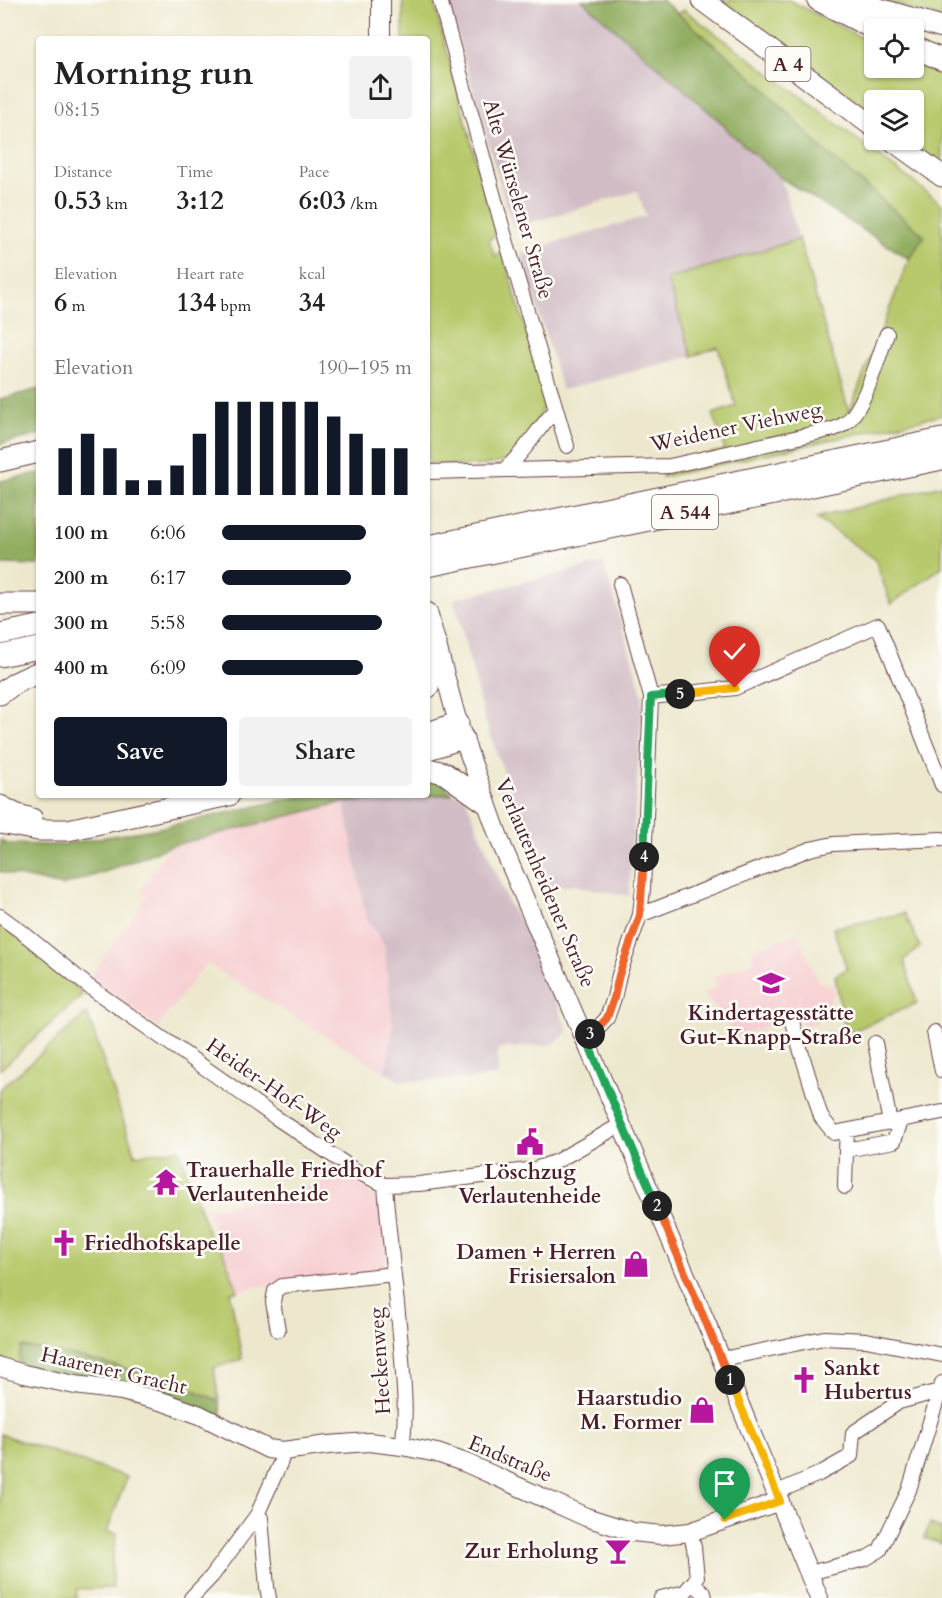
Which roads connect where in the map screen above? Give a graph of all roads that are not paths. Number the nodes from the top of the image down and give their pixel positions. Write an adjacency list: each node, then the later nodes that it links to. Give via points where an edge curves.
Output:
1 (381, 0): 8 (main road)
2 (440, 0): 15 (street, Alte Würselener Straße)
3 (702, 0): 11 (highway, A 4)
4 (818, 0): 6 (highway)
5 (848, 0): 7 (highway)
6 (864, 24)
7 (942, 27)
8 (381, 36)
9 (924, 52): 10 (highway)
10 (942, 60)
11 (864, 120)
12 (906, 150): 13 (highway)
13 (942, 176)
14 (887, 334): 23 (street, Weidener Viehweg, via 854,415 834,429 670,466)
15 (556, 410): 19 (street, Alte Würselener Straße); 23 (street)
16 (36, 439): 18 (highway)
17 (942, 439): 25 (highway, A 544)
18 (0, 446)
19 (567, 446)
20 (36, 453): 22 (highway)
21 (942, 459): 26 (highway, A 544)
22 (0, 461)
23 (505, 469): 24 (street, Weidener Viehweg)
24 (430, 472)
25 (430, 546)
26 (430, 566)
27 (620, 584): 39 (street)
28 (0, 604): 29 (highway)
29 (36, 604)
30 (430, 620): 33 (main road, Verlautenheidener Straße)
31 (36, 627): 32 (highway)
32 (0, 634)
33 (436, 644): 37 (highway); 40 (main road, Verlautenheidener Straße)
34 (36, 649): 35 (highway)
35 (0, 656)
36 (36, 673): 38 (highway)
37 (430, 676)
38 (0, 694)
39 (651, 697): 44 (street, via 735,688 878,625); 51 (street)
40 (460, 731): 41 (highway); 42 (highway); 47 (main road, Verlautenheidener Straße)
41 (430, 734)
42 (430, 748)
43 (430, 770): 47 (highway, via 444,773)
44 (942, 785)
45 (166, 798): 48 (highway, via 127,810 66,820 31,819)
46 (215, 798): 49 (highway, via 68,830 38,830)
47 (485, 802): 55 (main road, Verlautenheidener Straße)
48 (0, 806)
49 (0, 823)
50 (942, 839): 51 (street, via 833,844 810,849)
51 (640, 915): 55 (street, via 607,1018)
52 (0, 916): 63 (street, Heider-Hof-Weg, via 88,986 340,1161)
53 (792, 1022): 61 (street, via 820,1117 834,1133)
54 (934, 1032): 57 (street)
55 (585, 1036): 60 (main road, Verlautenheidener Straße)
56 (875, 1043): 59 (street)
57 (942, 1071)
58 (942, 1112): 59 (street)
59 (896, 1122): 61 (street); 62 (street, via 894,1141)
60 (622, 1124): 63 (street, Heider-Hof-Weg, via 557,1161 535,1169); 68 (main road, Verlautenheidener Straße)
61 (847, 1132): 62 (street)
62 (846, 1150): 64 (street)
63 (385, 1185): 65 (street, Heckenweg)
64 (845, 1187)
65 (394, 1274): 66 (street, via 282,1286 274,1291); 71 (street, Heckenweg, via 406,1420)
66 (278, 1330)
67 (942, 1355): 68 (street, via 866,1340 824,1338)
68 (722, 1359): 73 (main road, Verlautenheidener Straße)
69 (0, 1367): 72 (main road, Haarener Gracht, via 164,1402 200,1415 251,1442)
70 (940, 1387): 73 (street, via 899,1402 853,1433 851,1456); 76 (street, via 909,1490 880,1550 865,1559)
71 (402, 1446): 72 (main road, Endstraße, via 369,1442); 75 (main road, Endstraße, via 466,1463 586,1517 633,1533)
72 (283, 1451): 74 (street)
73 (779, 1497): 75 (main road, Endstraße); 76 (main road, Verlautenheidener Straße)
74 (257, 1515): 78 (street); 79 (street, via 261,1518)
75 (690, 1532): 77 (street, via 698,1571)
76 (809, 1573): 82 (main road, Verlautenheidener Straße)
77 (694, 1584): 80 (street, via 685,1592); 81 (street)
78 (191, 1598)
79 (269, 1598)
80 (661, 1598)
81 (705, 1598)
82 (819, 1598)

